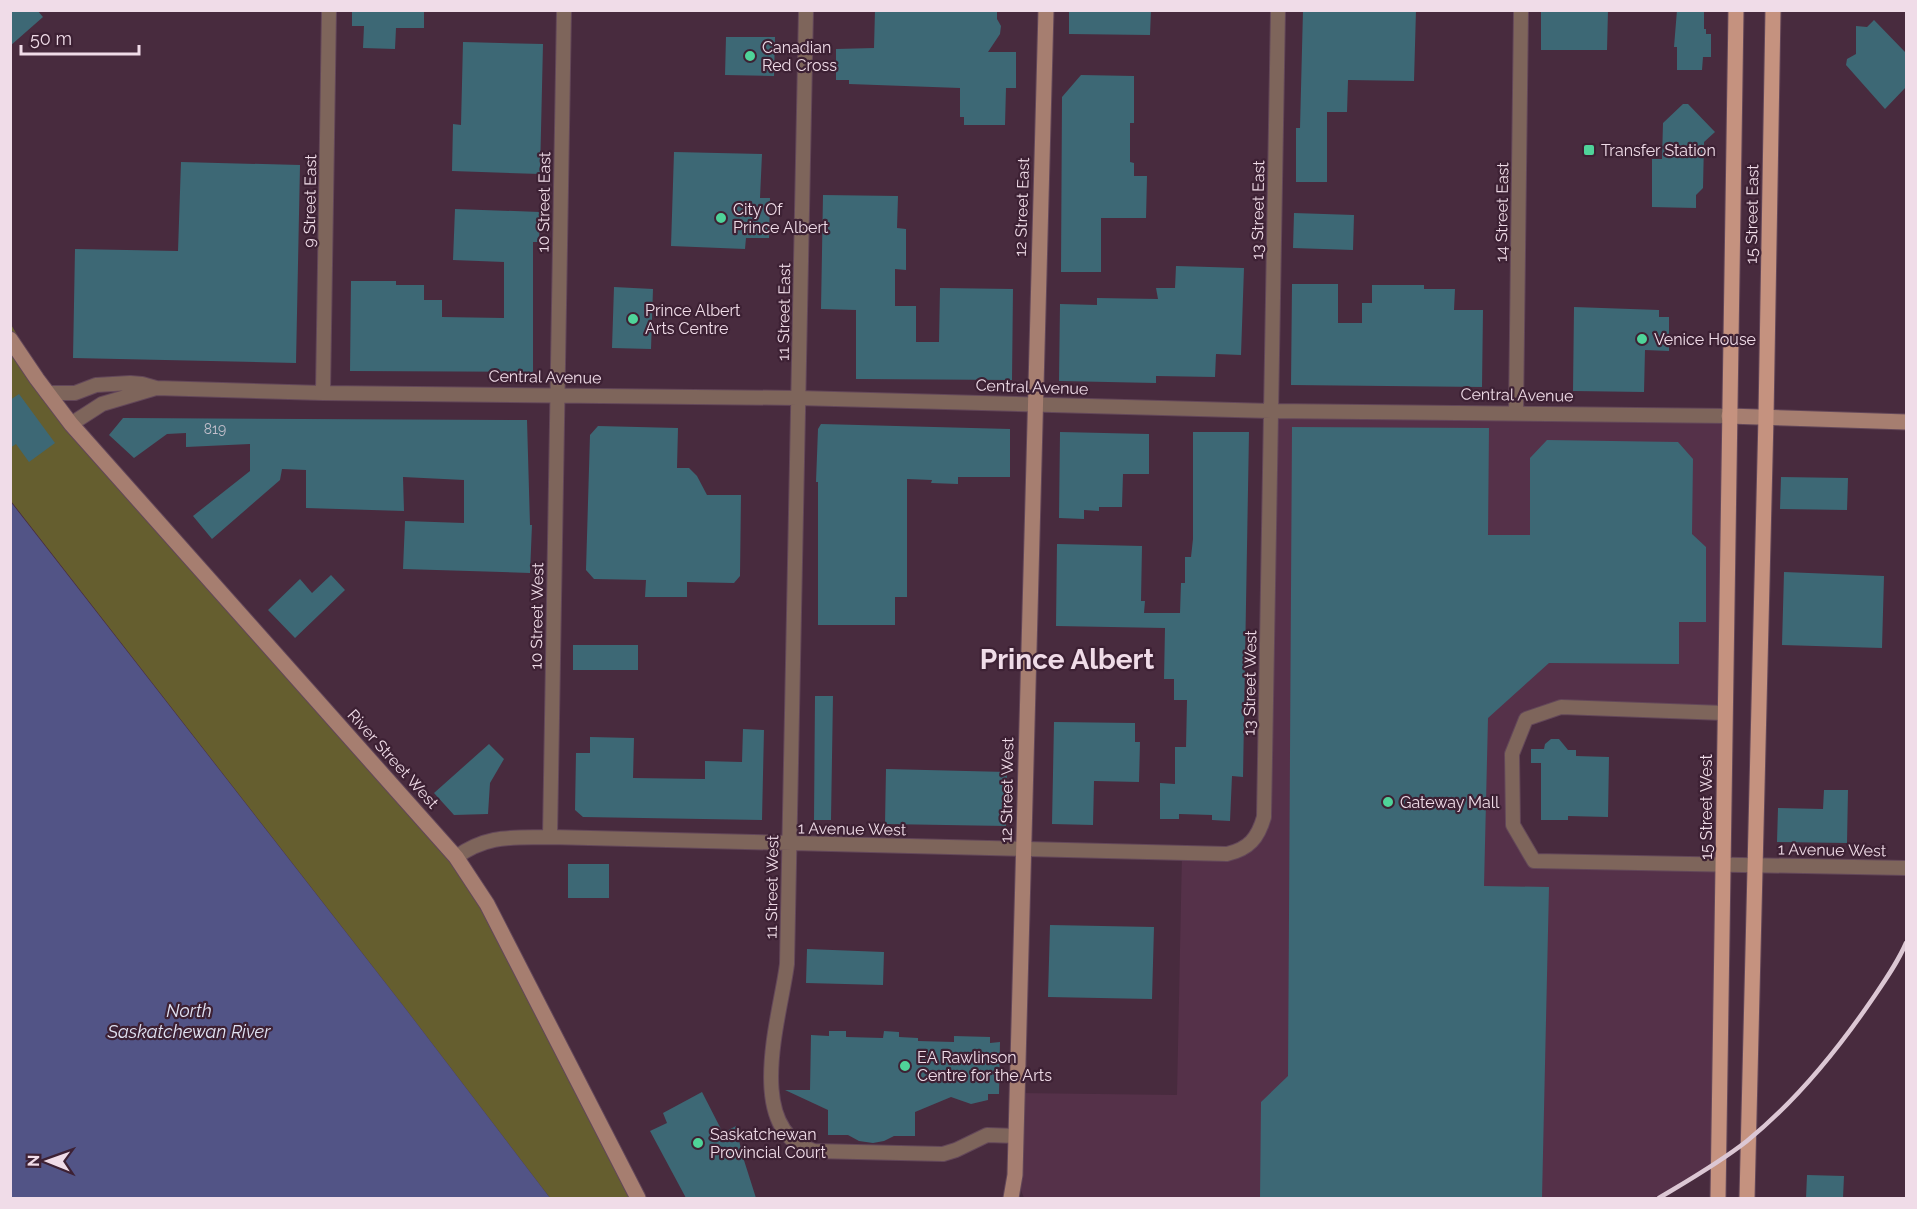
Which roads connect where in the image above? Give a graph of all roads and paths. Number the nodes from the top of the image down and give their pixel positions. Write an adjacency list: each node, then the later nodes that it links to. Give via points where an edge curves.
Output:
1 (329, 10): 12 (street, 9 Street East)
2 (564, 10): 13 (street, 10 Street East)
3 (806, 10): 14 (street, 11 Street East)
4 (1046, 10): 15 (street, 12 Street East)
5 (1278, 10): 16 (street, 13 Street East)
6 (1521, 10): 17 (street, 14 Street East)
7 (1736, 10): 18 (main road, 15 Street East)
8 (1773, 10): 19 (main road, 15 Street East)
9 (10, 339): 11 (street, River Street West)
10 (156, 388): 11 (street, Central Avenue, via 130,383 96,385 75,393); 12 (street, Central Avenue); 21 (street, Central Avenue, via 102,404)
11 (47, 393): 21 (street, River Street West)
12 (323, 393): 13 (street, Central Avenue)
13 (556, 395): 14 (street, Central Avenue); 23 (street, 10 Street West)
14 (798, 398): 15 (street, Central Avenue); 24 (street, 11 Street West)
15 (1035, 405): 16 (street, Central Avenue); 25 (street, 12 Street West)
16 (1271, 411): 17 (street, Central Avenue); 26 (street, 13 Street West, via 1264,817 1252,843 1240,851)
17 (1516, 413): 18 (street, Central Avenue)
18 (1729, 416): 19 (street, Central Avenue); 22 (main road, 15 Street West)
19 (1766, 417): 20 (street, Central Avenue); 29 (main road)
20 (1906, 422)
21 (71, 424): 27 (street, River Street West)
22 (1724, 713): 28 (main road, 15 Street West); 28 (street, 1 Avenue West, via 1562,707 1526,719 1512,754 1513,825 1534,861)
23 (550, 837): 24 (street, 1 Avenue West); 27 (street, 1 Avenue West, via 496,838 474,845)
24 (789, 844): 25 (street, 1 Avenue West); 31 (street, 11 Street West, via 787,964 771,1063 776,1111 787,1135 803,1148 814,1151 934,1154 950,1153 987,1135)
25 (1023, 850): 26 (street, 1 Avenue West); 31 (street, 12 Street West)
26 (1145, 852)
27 (456, 857): 33 (street, River Street West, via 487,904)
28 (1724, 864): 29 (street, 1 Avenue West); 36 (main road, 15 Street West)
29 (1756, 864): 30 (street, 1 Avenue West); 37 (main road)
30 (1906, 868)
31 (1016, 1136): 32 (street, 12 Street West)
32 (1015, 1175): 34 (street, 12 Street West); 35 (street, 12 Street West)
33 (638, 1198)
34 (1011, 1198)
35 (1024, 1198)
36 (1718, 1198)
37 (1747, 1198)

